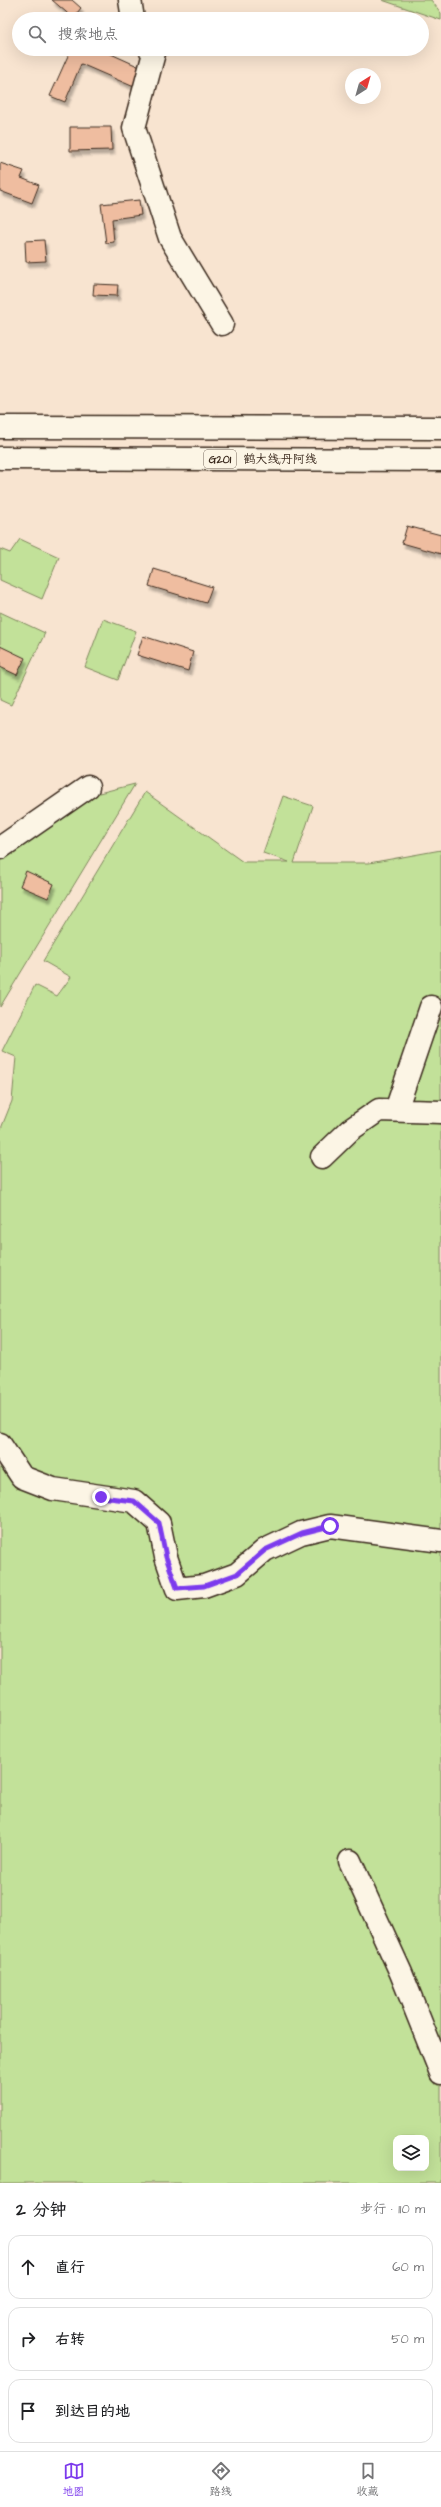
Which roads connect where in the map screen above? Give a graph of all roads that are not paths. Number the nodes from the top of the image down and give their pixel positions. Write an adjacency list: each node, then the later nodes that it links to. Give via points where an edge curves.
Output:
1 (130, 0): 2 (main road)
2 (132, 12)
3 (153, 56): 4 (main road, via 134,128 170,238)
4 (222, 324)
5 (0, 427): 6 (main road)
6 (441, 428)
7 (0, 458): 8 (main road, 鹤大线;丹阿线 / G201)
8 (441, 460)
9 (88, 787): 10 (main road)
10 (5, 840)
11 (431, 1006): 12 (main road)
12 (396, 1110): 13 (main road); 14 (main road, via 379,1110 350,1130)
13 (441, 1112)
14 (322, 1156)
15 (0, 1444): 16 (main road, via 22,1477 53,1489 134,1501 159,1523 166,1557 177,1588 204,1586 237,1574 265,1550 302,1533 330,1526)
16 (441, 1541)
17 (350, 1861): 18 (main road, via 401,1973)
18 (441, 2073)

